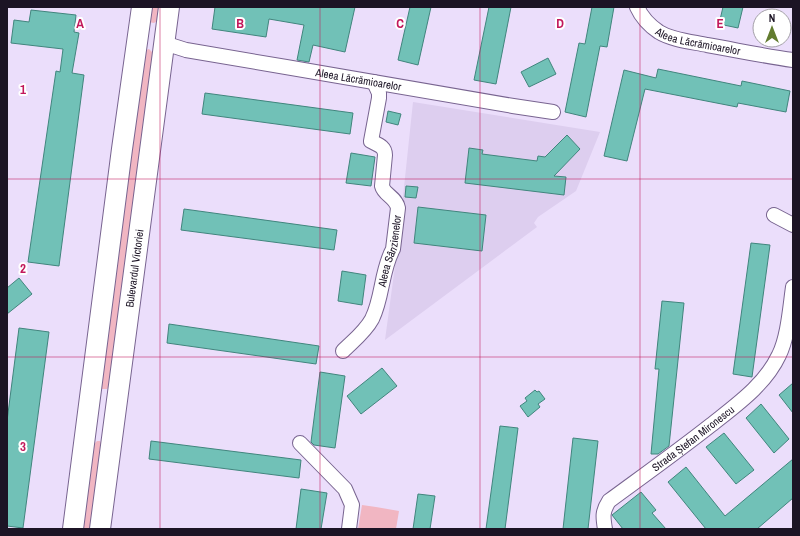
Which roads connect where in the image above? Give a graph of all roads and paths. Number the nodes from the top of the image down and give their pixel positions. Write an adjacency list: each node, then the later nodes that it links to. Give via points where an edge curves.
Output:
1 (142, 7): 4 (main road)
2 (169, 7): 5 (main road, Bulevardul Victoriei)
3 (637, 7): 6 (street, Aleea Lăcrămioarelor, via 647,22 669,36)
4 (138, 39): 5 (main road); 13 (main road)
5 (164, 43): 7 (street, Aleea Lăcrămioarelor, via 186,50); 14 (main road, Bulevardul Victoriei)
6 (793, 60)
7 (374, 82): 8 (street, Aleea Lăcrămioarelor); 12 (street, Aleea Sânzienelor, via 380,98 372,141 385,150 382,189 393,198 398,208 393,249 372,319 364,331)
8 (553, 112)
9 (774, 215): 10 (street)
10 (793, 225)
11 (793, 287): 19 (street, Strada Ștefan Mironescu, via 784,343 763,380 698,435 609,501 603,516)
12 (343, 351)
13 (89, 407): 14 (main road); 16 (main road)
14 (115, 410): 17 (main road, Bulevardul Victoriei)
15 (300, 443): 18 (street, via 344,489 352,505)
16 (73, 529)
17 (100, 529)
18 (349, 529)
19 (605, 529)

